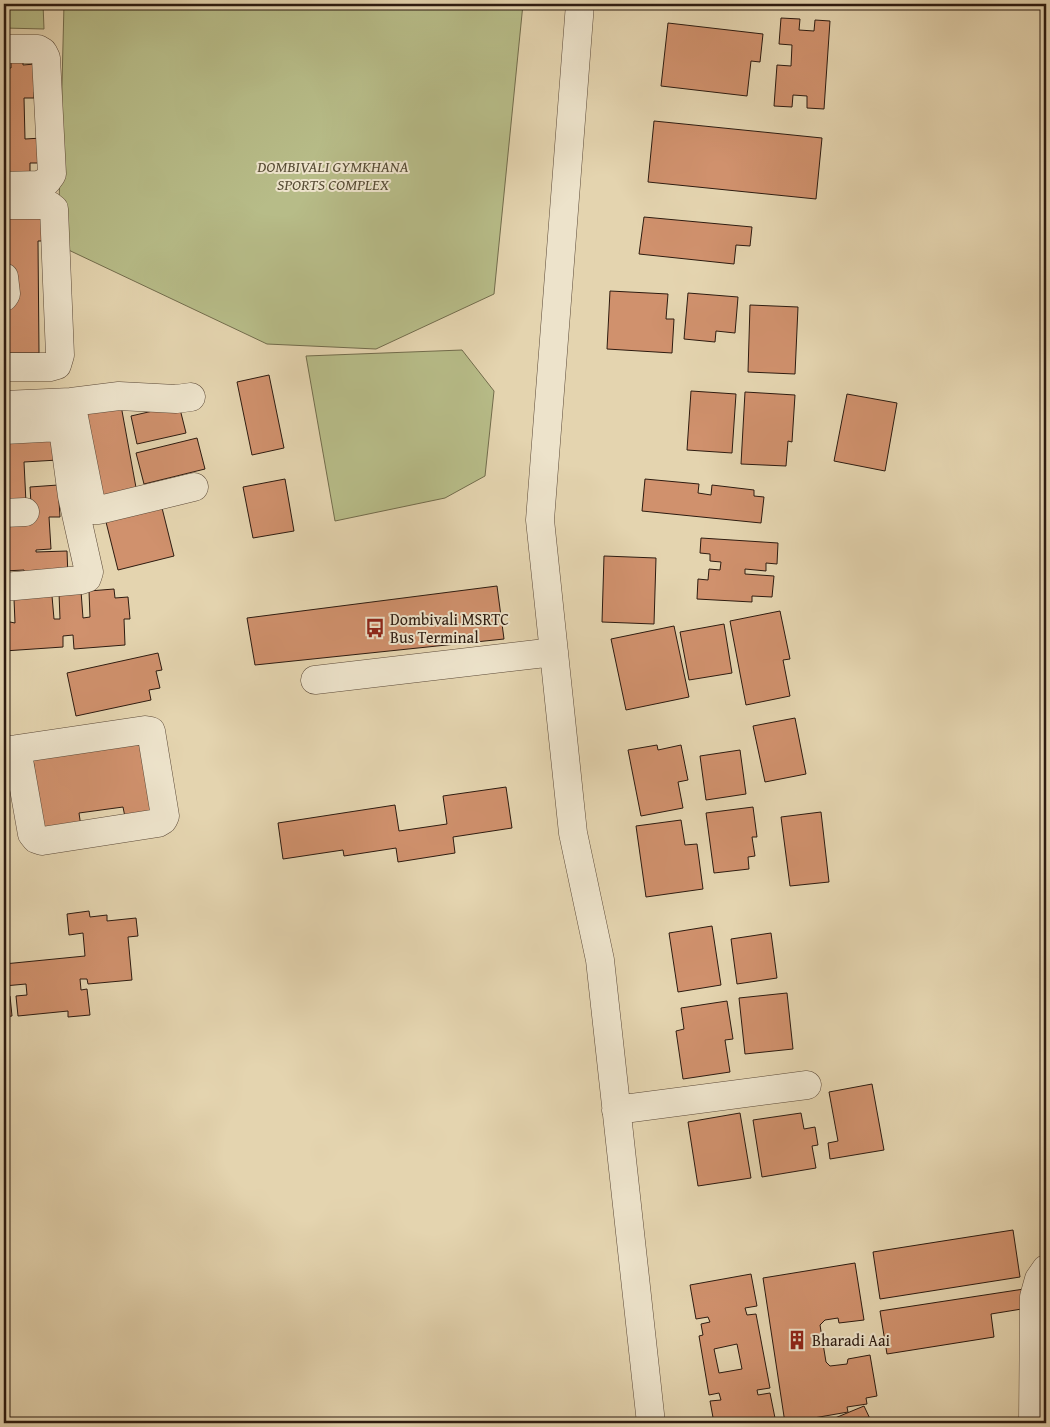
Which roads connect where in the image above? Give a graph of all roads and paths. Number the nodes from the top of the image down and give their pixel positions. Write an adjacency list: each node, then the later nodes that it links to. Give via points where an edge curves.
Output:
1 (580, 4): 14 (street, via 540,520)
2 (4, 49): 3 (street, via 38,49 46,58 52,174 39,185)
3 (4, 186)
4 (4, 205): 7 (street, via 50,205 54,209 60,356 57,364 50,367)
5 (4, 277): 6 (street)
6 (4, 297)
7 (4, 367)
8 (191, 397): 9 (street, via 119,396)
9 (71, 402): 10 (street); 12 (street, via 94,510)
10 (4, 405)
11 (4, 430): 13 (street, via 63,429 72,496 89,572 87,578 81,580)
12 (194, 487)
13 (4, 586)
14 (554, 652): 15 (street); 18 (street, via 573,834 600,960)
15 (315, 680)
16 (11, 750): 16 (street, via 151,731 165,816 158,823 42,841 36,839)
17 (807, 1085): 18 (street)
18 (616, 1110): 20 (street)
19 (1046, 1269): 21 (street, via 1034,1297)
20 (651, 1423)
21 (1033, 1423)

